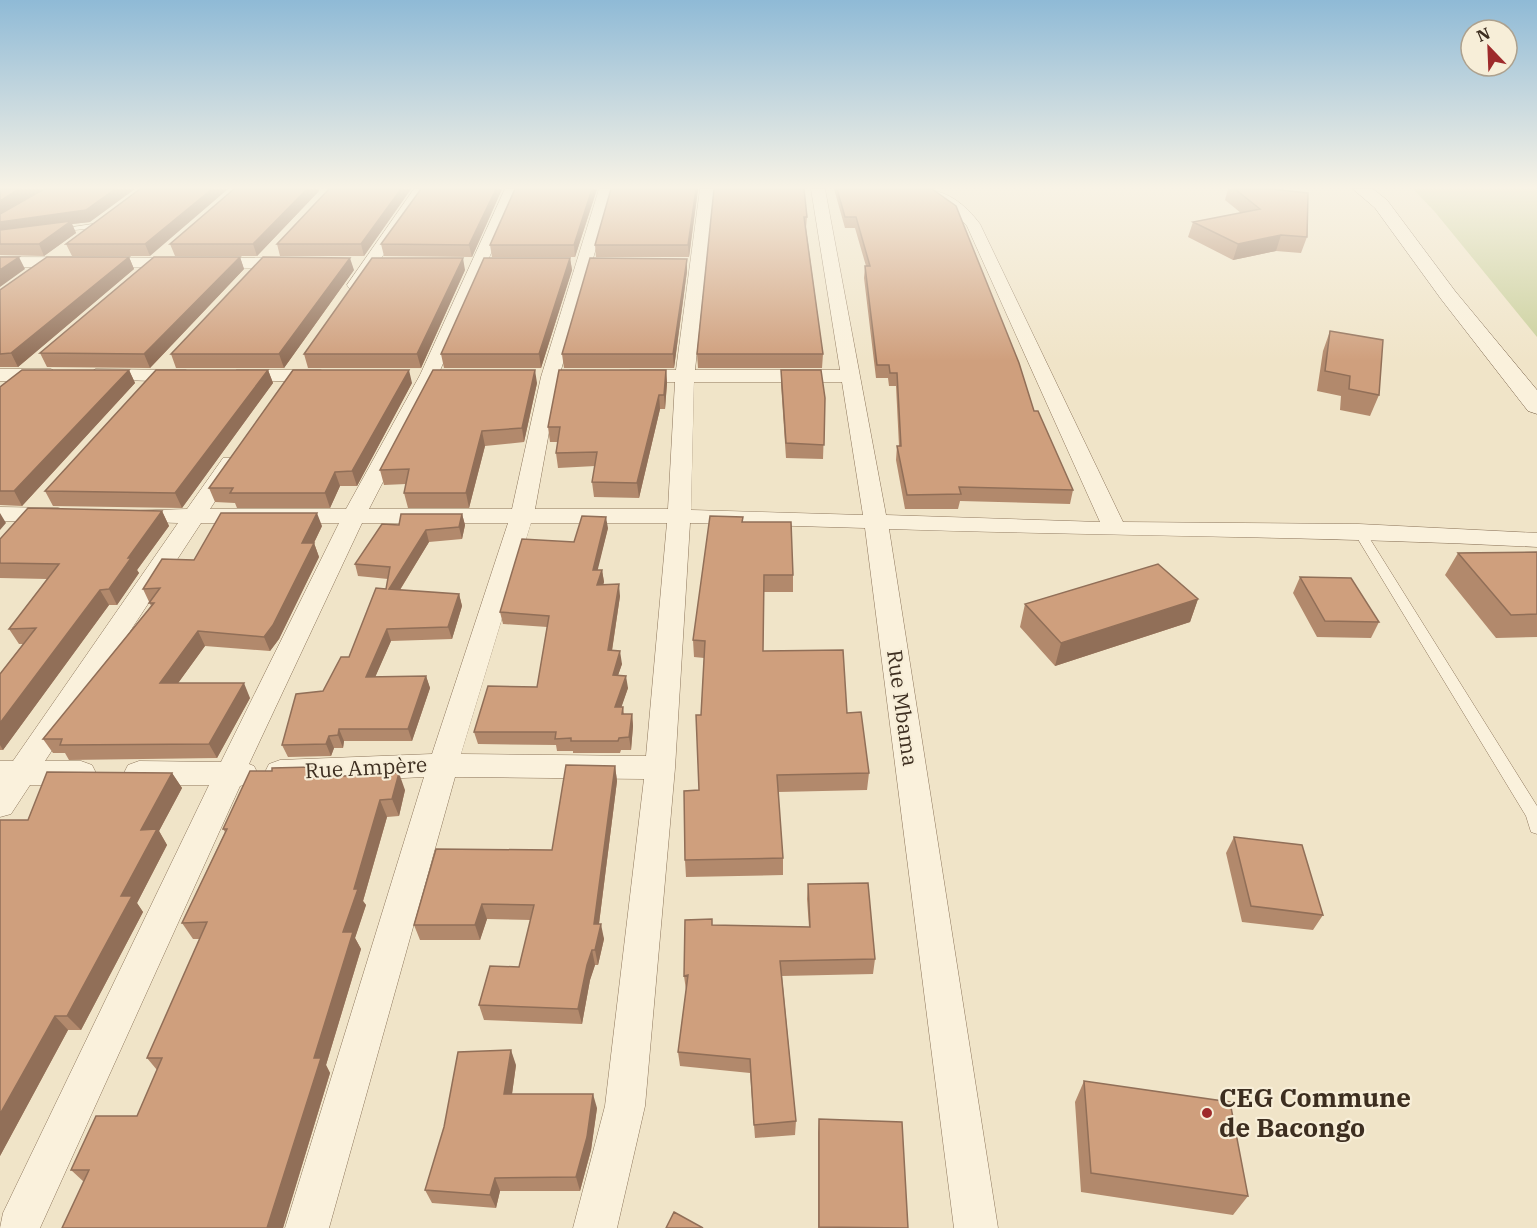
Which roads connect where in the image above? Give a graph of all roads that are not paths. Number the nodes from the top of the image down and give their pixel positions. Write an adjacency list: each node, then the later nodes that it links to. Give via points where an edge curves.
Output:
1 (71, 246): 13 (street)
2 (382, 246): 18 (street)
3 (488, 246): 46 (street, via 429,375)
4 (589, 246): 47 (street, via 550,377)
5 (695, 246): 36 (street)
6 (828, 246): 37 (street, Rue Mbama)
7 (983, 246): 52 (street)
8 (1412, 246): 41 (main road)
9 (1433, 246): 24 (main road)
10 (170, 248): 14 (street)
11 (278, 248): 15 (street)
12 (0, 262): 13 (street)
13 (51, 262): 14 (street); 22 (street)
14 (153, 262): 15 (street); 20 (street)
15 (264, 263): 16 (street); 21 (street)
16 (311, 263)
17 (347, 263): 18 (street)
18 (370, 264): 19 (street); 23 (street)
19 (394, 264)
20 (135, 277)
21 (249, 279)
22 (26, 280)
23 (344, 301)
24 (1484, 307)
25 (304, 357): 33 (street)
26 (171, 359): 30 (street)
27 (40, 360): 29 (street)
28 (0, 375): 29 (street)
29 (22, 375): 30 (street); 39 (street)
30 (156, 375): 31 (street); 38 (street)
31 (201, 376)
32 (223, 376): 33 (street)
33 (291, 376): 34 (street); 40 (street)
34 (337, 376)
35 (606, 376): 36 (street)
36 (685, 376): 37 (street); 48 (street)
37 (852, 376): 51 (street, Rue Mbama)
38 (140, 393)
39 (0, 395)
40 (278, 395)
41 (1537, 406)
42 (244, 442): 49 (street)
43 (45, 497): 50 (street)
44 (75, 515): 50 (street)
45 (110, 516): 49 (street)
46 (354, 516): 47 (street); 49 (street); 58 (street)
47 (522, 516): 48 (street); 55 (street)
48 (679, 516): 51 (street); 56 (street)
49 (191, 517): 57 (street)
50 (15, 520)
51 (876, 522): 52 (street); 64 (street, Rue Mbama)
52 (1115, 529): 53 (street)
53 (1359, 531): 54 (street); 60 (lane, via 1534,815)
54 (1537, 540)
55 (443, 765): 56 (street, Rue Ampère); 58 (street, Rue Ampère); 62 (street)
56 (660, 768): 63 (street, via 625,1106)
57 (12, 773): 58 (street, Rue Ampère); 59 (street)
58 (230, 774): 61 (street)
59 (0, 805)
60 (1537, 827)
61 (18, 1228)
62 (307, 1228)
63 (596, 1228)
64 (976, 1228)

